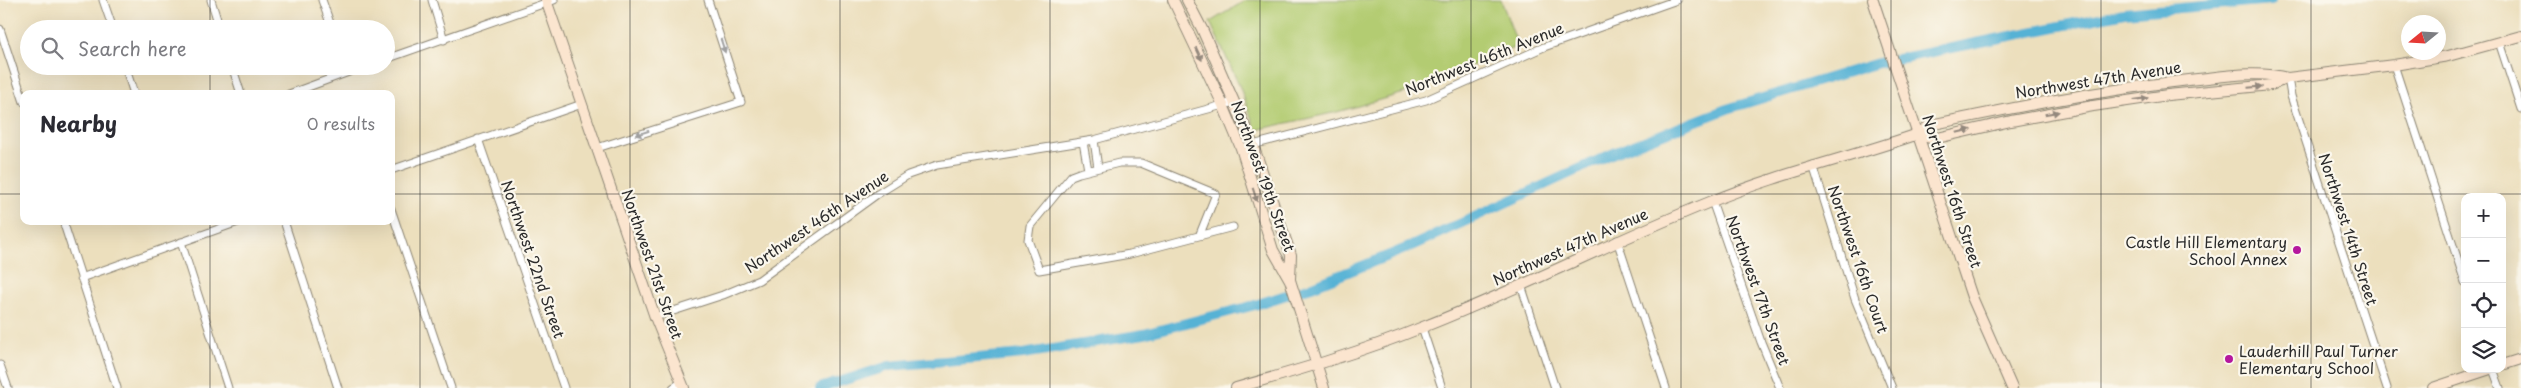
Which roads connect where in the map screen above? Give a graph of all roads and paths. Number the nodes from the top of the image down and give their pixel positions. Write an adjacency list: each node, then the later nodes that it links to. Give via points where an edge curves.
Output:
1 (103, 0): 12 (street)
2 (211, 0): 13 (street)
3 (322, 0): 14 (street)
4 (432, 0): 17 (street)
5 (708, 0): 42 (street, one-way to 42, via 741,102)
6 (1173, 0): 11 (street, Northwest 19th Street)
7 (1677, 0): 41 (street, Northwest 46th Avenue, via 1544,47 1426,100)
8 (1873, 0): 37 (street, Northwest 16th Street)
9 (550, 1): 17 (street); 32 (street, Northwest 21st Street)
10 (1188, 2): 11 (street); 31 (street, Northwest 19th Street)
11 (1179, 10): 33 (street, Northwest 19th Street, one-way to 33)
12 (110, 20)
13 (217, 20)
14 (329, 20)
15 (0, 29): 26 (street)
16 (2521, 36): 18 (street, Northwest 47th Avenue)
17 (444, 40): 19 (street)
18 (2499, 42): 20 (street, Northwest 47th Avenue, via 2448,56); 35 (street)
19 (395, 56)
20 (2394, 65): 25 (street, Northwest 47th Avenue); 57 (street)
21 (128, 75): 27 (street)
22 (235, 75): 28 (street)
23 (332, 75): 29 (street)
24 (2220, 77): 25 (street, Northwest 47th Avenue, via 2269,73); 30 (street); 34 (street, Northwest 47th Avenue, via 2091,93)
25 (2288, 78): 30 (street, Northwest 47th Avenue, one-way to 25, via 2271,85); 84 (street, Northwest 14th Street)
26 (20, 90)
27 (133, 90)
28 (241, 90)
29 (300, 90)
30 (2220, 90): 36 (street, Northwest 47th Avenue, one-way to 30, via 2093,106)
31 (1234, 102): 33 (street, Northwest 46th Avenue); 41 (street, Northwest 19th Street)
32 (582, 104): 38 (street); 42 (street, Northwest 21st Street)
33 (1223, 105): 39 (street, Northwest 46th Avenue); 43 (street, Northwest 19th Street)
34 (2008, 108): 36 (street); 37 (street, Northwest 47th Avenue, via 1930,125)
35 (2521, 109)
36 (2011, 121): 37 (street, Northwest 47th Avenue, one-way to 36, via 1933,139)
37 (1918, 134): 44 (street, Northwest 47th Avenue); 83 (street, Northwest 16th Street, via 1972,297)
38 (478, 139): 46 (street); 75 (street, Northwest 22nd Street)
39 (1094, 140): 40 (street, Northwest 46th Avenue); 45 (street)
40 (1083, 142): 47 (street); 61 (street, Northwest 46th Avenue, via 937,165 908,175 759,280)
41 (1252, 145): 43 (street, Northwest 46th Avenue); 59 (street, Northwest 19th Street, via 1291,255)
42 (597, 148): 61 (street, Northwest 21st Street)
43 (1241, 148): 59 (street, Northwest 19th Street, one-way to 59, via 1273,250)
44 (1814, 165): 48 (street, Northwest 47th Avenue); 82 (street, Northwest 16th Court, via 1855,299)
45 (1098, 168): 47 (street); 54 (street, via 1119,163 1141,163 1216,194)
46 (395, 169)
47 (1088, 170): 54 (street, via 1070,176 1030,226 1028,240 1039,270 1130,254)
48 (1712, 201): 55 (street, Northwest 47th Avenue); 81 (street, Northwest 17th Street)
49 (395, 221): 74 (street)
50 (64, 225): 58 (street)
51 (230, 225): 56 (street)
52 (285, 225): 73 (street)
53 (1233, 227): 54 (street)
54 (1200, 234)
55 (1617, 240): 60 (street, Northwest 47th Avenue); 80 (street)
56 (181, 242): 58 (street); 72 (street)
57 (2461, 270)
58 (81, 278): 71 (street)
59 (1290, 280): 66 (street, Northwest 19th Street)
60 (1521, 285): 62 (street, Northwest 47th Avenue); 79 (street)
61 (655, 317): 69 (street, Northwest 21st Street)
62 (1422, 328): 66 (street, Northwest 47th Avenue); 78 (street)
63 (2521, 359): 64 (street)
64 (2506, 364)
65 (0, 365): 70 (street)
66 (1316, 366): 76 (street, Northwest 47th Avenue); 77 (street, Northwest 19th Street)
67 (2480, 373): 85 (street)
68 (2494, 373): 86 (street)
69 (679, 386)
70 (8, 388)
71 (117, 388)
72 (228, 388)
73 (338, 388)
74 (451, 388)
75 (564, 388)
76 (1236, 388)
77 (1324, 388)
78 (1442, 388)
79 (1555, 388)
80 (1666, 388)
81 (1780, 388)
82 (1892, 388)
83 (2012, 388)
84 (2387, 388)
85 (2433, 388)
86 (2500, 388)

